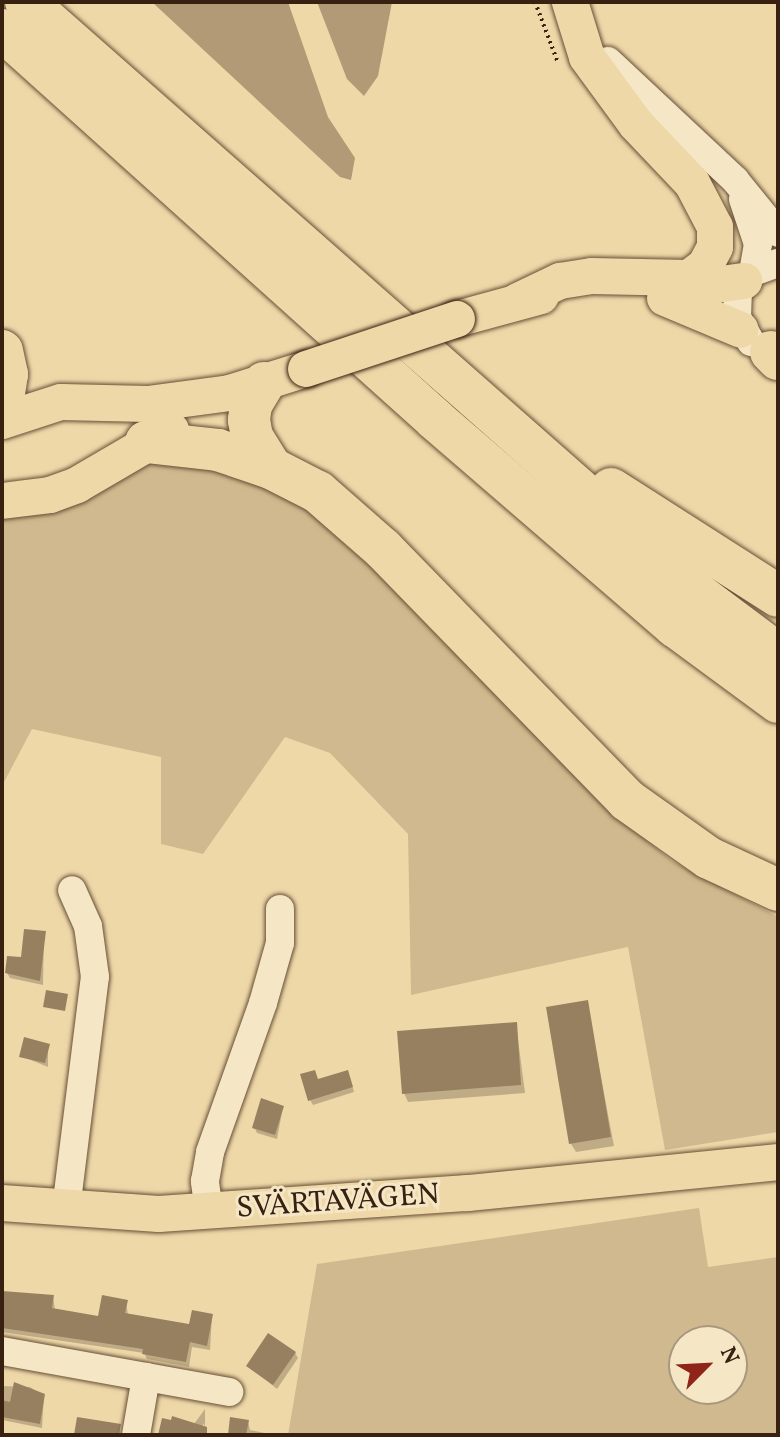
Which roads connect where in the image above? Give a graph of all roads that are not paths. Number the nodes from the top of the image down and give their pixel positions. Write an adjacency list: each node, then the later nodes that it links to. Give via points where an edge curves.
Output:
1 (26, 2): 12 (highway)
2 (571, 2): 4 (street, via 601,53 629,86); 8 (main road, via 587,57 636,124 692,183 715,227 715,247 705,266 689,278 592,276 560,281)
3 (2, 30): 20 (highway, via 460,440 675,626)
4 (735, 180): 5 (street); 6 (street, via 756,235)
5 (778, 233)
6 (758, 272): 7 (main road); 9 (street, via 736,305)
7 (648, 292): 8 (main road, via 564,292); 9 (main road)
8 (518, 301): 11 (main road, bridge)
9 (767, 349)
10 (2, 351): 13 (highway, via 7,374)
11 (247, 388): 14 (main road, via 148,404 27,409); 15 (main road); 16 (highway, via 252,437)
12 (462, 390): 18 (highway); 19 (highway, via 699,595)
13 (2, 405)
14 (2, 421)
15 (146, 442): 16 (highway, via 195,445); 17 (main road, via 77,485)
16 (271, 468): 22 (highway, via 347,513 627,800 709,858)
17 (12, 494)
18 (778, 596)
19 (778, 654)
20 (778, 702)
21 (72, 890): 26 (street, via 88,926 95,977)
22 (778, 890)
23 (280, 909): 27 (street, via 276,958 210,1152 205,1181)
24 (778, 1162): 27 (main road, SVÄRTAVÄGEN)
25 (2, 1203): 26 (main road, SVÄRTAVÄGEN)
26 (66, 1209): 27 (main road, SVÄRTAVÄGEN)
27 (209, 1211)
28 (2, 1351): 29 (street)
29 (146, 1377): 30 (street); 31 (street)
30 (229, 1392)
31 (136, 1435)

